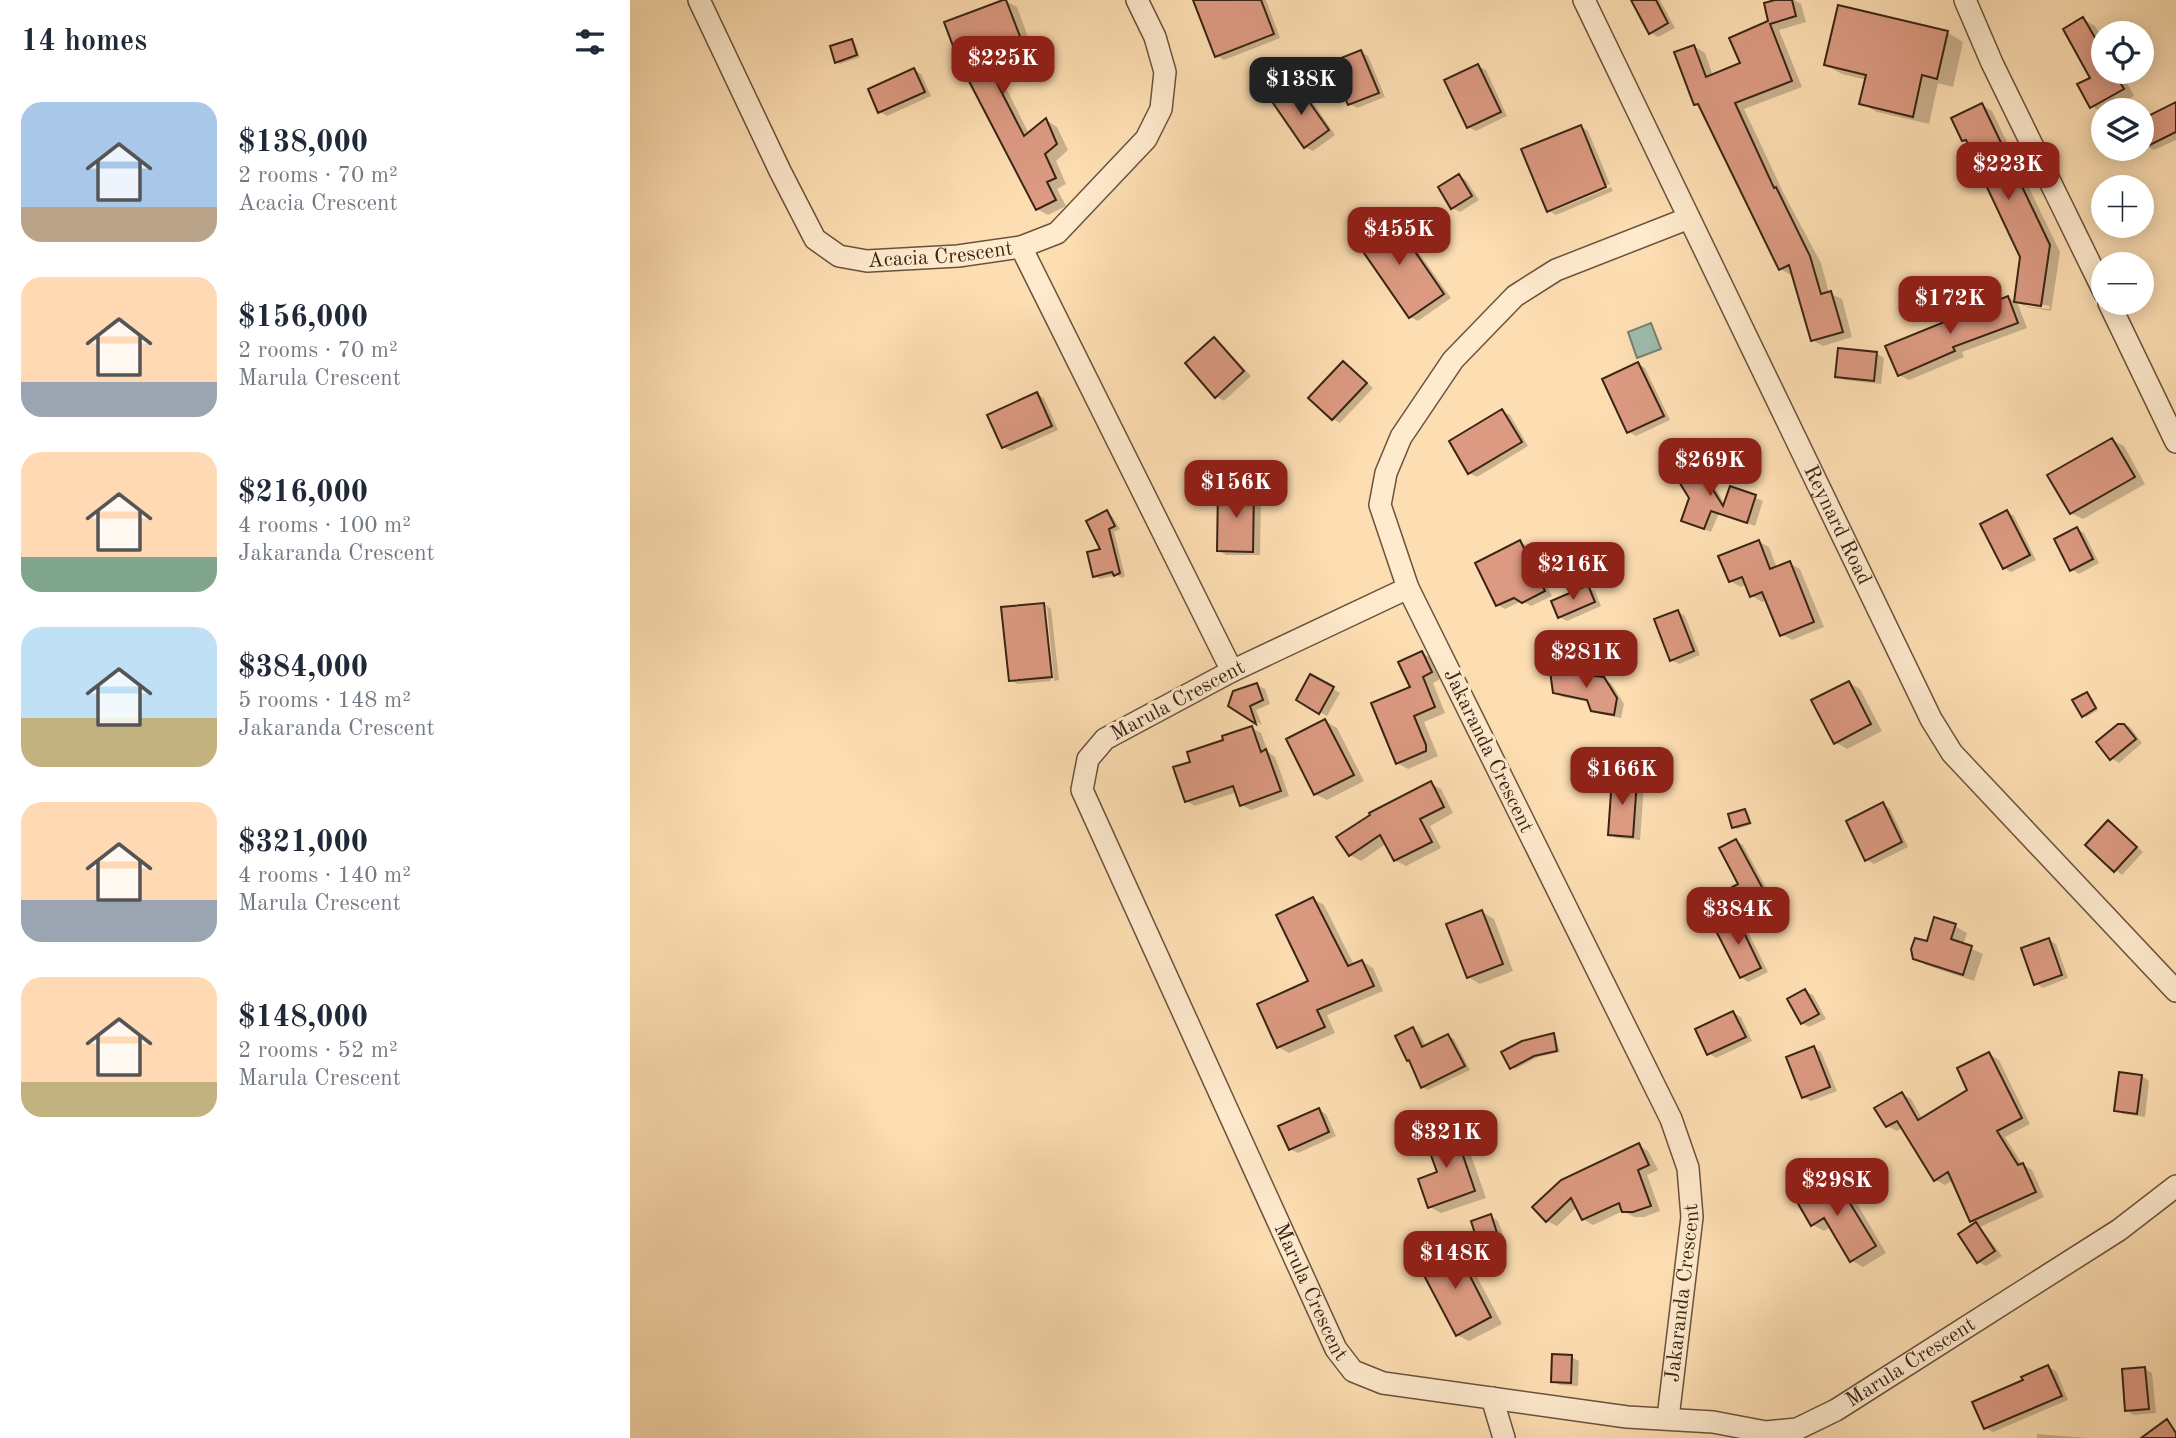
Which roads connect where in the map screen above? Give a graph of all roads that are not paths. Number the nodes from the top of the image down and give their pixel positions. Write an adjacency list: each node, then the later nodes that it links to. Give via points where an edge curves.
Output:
1 (699, 0): 6 (street, Acacia Crescent, via 816,239 839,256 867,261)
2 (1137, 0): 6 (street, Acacia Crescent, via 1156,37 1165,72 1161,109 1146,139 1057,233)
3 (1584, 0): 5 (street, Reynard Road)
4 (1965, 0): 7 (street)
5 (1689, 218): 10 (street, Jakaranda Crescent, via 1556,270 1515,296 1453,360 1401,437 1386,473 1380,505); 12 (street, Reynard Road, via 1925,707 1952,753)
6 (1021, 247): 11 (street)
7 (2091, 265)
8 (2115, 315): 9 (street)
9 (2176, 442)
10 (1408, 588): 11 (street, Marula Crescent); 15 (street, Jakaranda Crescent, via 1671,1119 1688,1168 1692,1217)
11 (1232, 671): 14 (street, Marula Crescent, via 1105,739 1088,759 1082,790 1336,1349 1353,1371 1383,1383)
12 (2176, 991)
13 (2176, 1186): 15 (street, Marula Crescent, via 2119,1230 1836,1410 1797,1429 1766,1432)
14 (1492, 1398): 15 (street, Marula Crescent, via 1627,1417); 16 (street)
15 (1668, 1418)
16 (1504, 1438)

